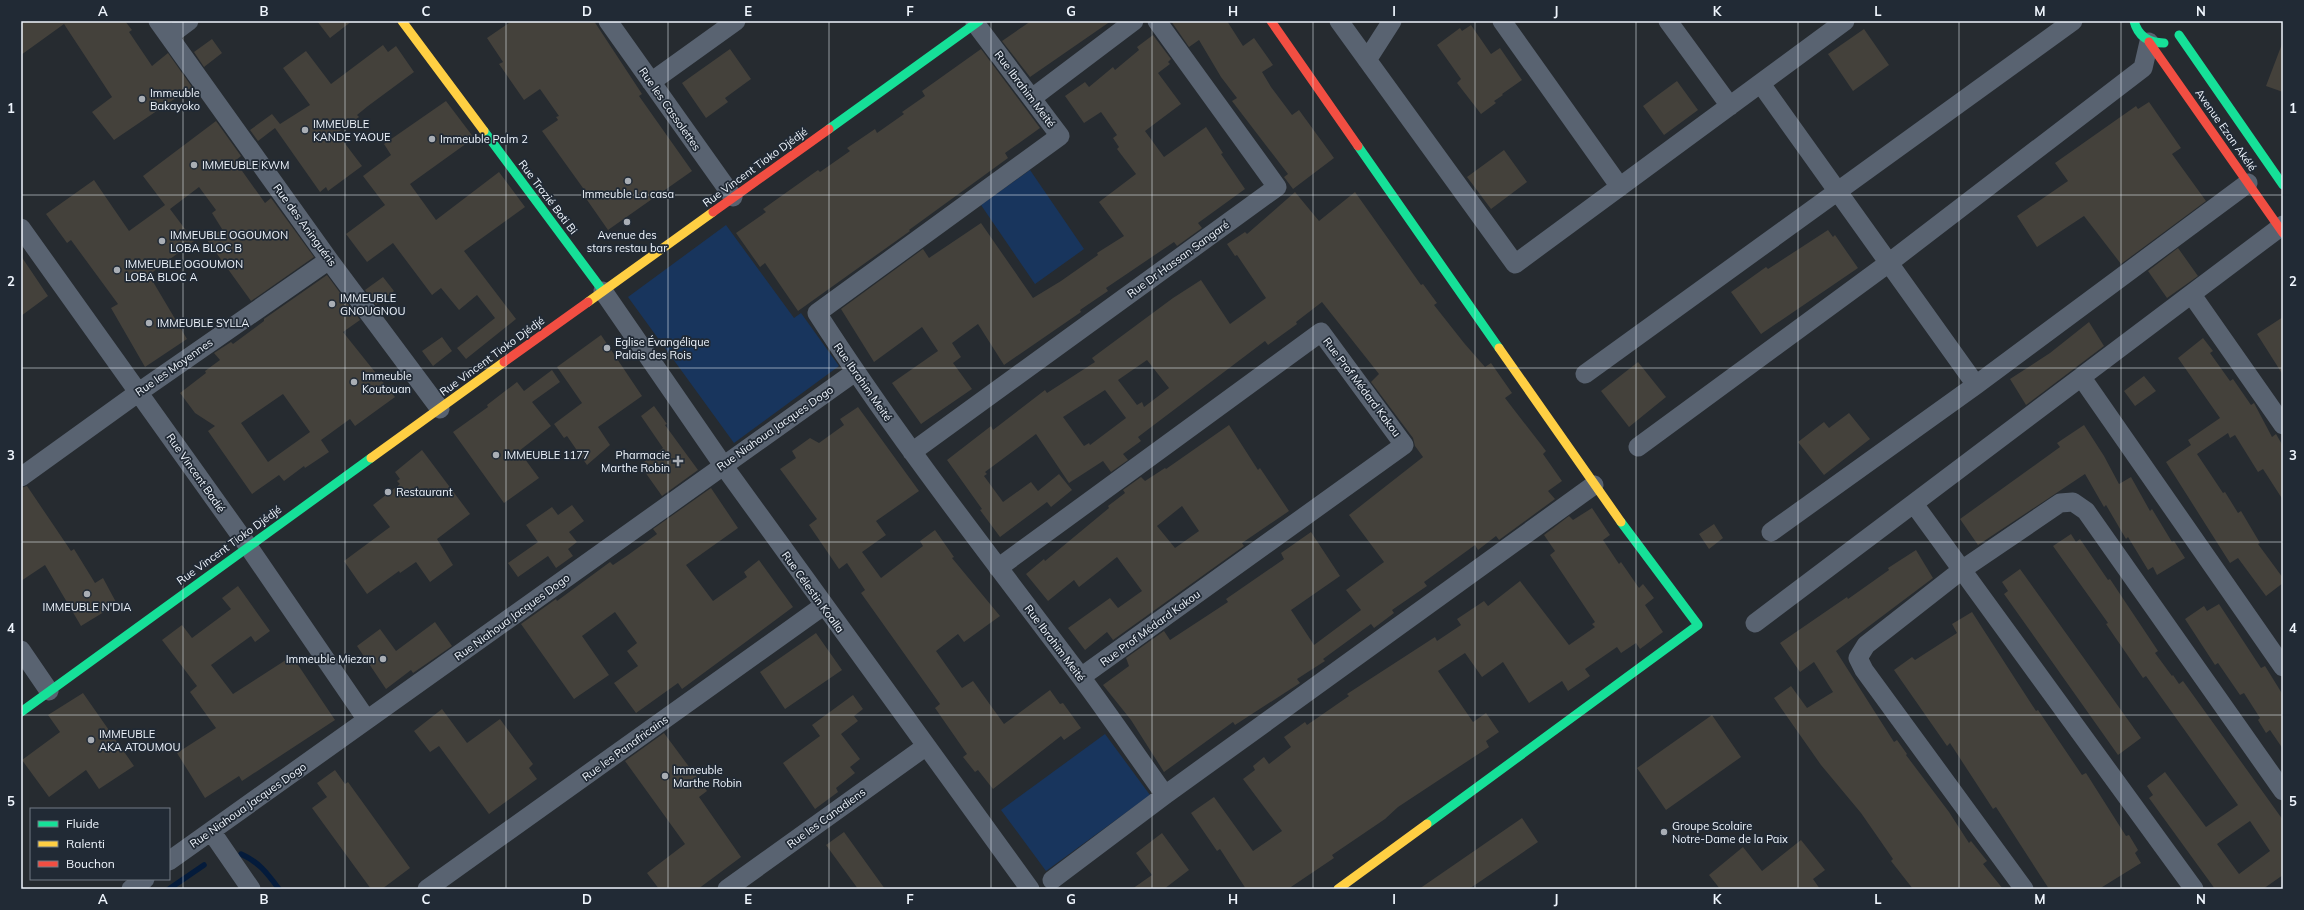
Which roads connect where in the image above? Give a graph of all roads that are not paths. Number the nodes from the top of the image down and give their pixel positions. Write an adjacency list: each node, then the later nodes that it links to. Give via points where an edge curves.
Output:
1 (158, 21): 17 (street, Rue des Aninguéris)
2 (189, 21): 17 (street)
3 (402, 21): 33 (street, Rue Trazié Boti Bi)
4 (608, 21): 20 (street, Rue les Cassolettes)
5 (736, 21): 20 (street)
6 (1134, 21): 22 (street)
7 (1157, 21): 43 (street, Rue Dr Hassan Sangaré, via 1277,187)
8 (1271, 21): 46 (street)
9 (1339, 21): 19 (street)
10 (1392, 21): 19 (street)
11 (1502, 21): 26 (street)
12 (1668, 21): 23 (street)
13 (2073, 21): 27 (street)
14 (2134, 21): 18 (street, Avenue Ezan Akélé, via 2137,31)
15 (1833, 25): 21 (street)
16 (979, 26): 22 (street, Rue Ibrahim Meité); 28 (street, Rue Vincent Tioko Djédjé)
17 (169, 36): 31 (street, Rue des Aninguéris)
18 (2149, 42): 24 (street, Avenue Ezan Akélé); 25 (street, Avenue Ezan Akélé, via 2165,43 2181,31); 32 (street, via 2142,68)
19 (1367, 60): 26 (street, via 1515,264)
20 (651, 82): 28 (street, Rue les Cassolettes)
21 (1761, 84): 23 (street); 27 (street)
22 (1032, 98): 35 (street, Rue Ibrahim Meité, via 1060,136 817,313)
23 (1730, 106): 26 (street)
24 (2248, 183): 30 (street, Avenue Ezan Akélé); 38 (street)
25 (2283, 185)
26 (1620, 187)
27 (1838, 190): 32 (street); 36 (street)
28 (733, 197): 33 (street, Rue Vincent Tioko Djédjé)
29 (21, 228): 39 (street, Rue Vincent Badié)
30 (2282, 229): 34 (street)
31 (329, 260): 39 (street, Rue les Moyennes); 40 (street, Rue des Aninguéris)
32 (1890, 262): 38 (street); 42 (street)
33 (603, 291): 40 (street, Rue Vincent Tioko Djédjé); 44 (street, Rue Célestin Koalla)
34 (2192, 295): 37 (street); 41 (street)
35 (855, 372): 43 (street, Rue Ibrahim Meité); 44 (street, Rue Niahoua Jacques Dogo)
36 (1585, 374)
37 (2082, 378): 47 (street); 55 (street)
38 (1976, 385): 48 (street)
39 (139, 392): 45 (street, Rue les Moyennes); 49 (street, Rue Vincent Badié)
40 (440, 409): 49 (street, Rue Vincent Tioko Djédjé)
41 (2283, 425)
42 (1638, 447)
43 (912, 452): 50 (street, Rue Ibrahim Meité)
44 (723, 465): 52 (street, Rue Célestin Koalla); 59 (street, Rue Niahoua Jacques Dogo)
45 (21, 477)
46 (1594, 485): 62 (street); 72 (street, via 1698,625)
47 (1914, 504): 51 (street); 53 (street)
48 (1771, 532)
49 (248, 546): 57 (street, Rue Vincent Tioko Djédjé); 59 (street, Rue Vincent Badié)
50 (998, 568): 56 (street, Rue Ibrahim Meité); 56 (street, Rue Prof Médard Kakou, via 1321,332 1404,444)
51 (1963, 569): 61 (street, via 2060,503 2073,502 2080,506); 73 (street, via 1866,645 1858,658 1864,670); 74 (street)
52 (823, 606): 60 (street, Rue Célestin Koalla); 70 (street, Rue les Panafricains)
53 (1755, 623)
54 (21, 650): 57 (street)
55 (2283, 667)
56 (1081, 678): 62 (street, Rue Ibrahim Meité)
57 (49, 691): 58 (street, Rue Vincent Tioko Djédjé)
58 (21, 712)
59 (367, 720): 63 (street, Rue Niahoua Jacques Dogo)
60 (925, 747): 67 (street, Rue Célestin Koalla); 71 (street, Rue les Canadiens)
61 (2283, 791)
62 (1165, 795): 66 (street)
63 (211, 831): 64 (street, Rue Niahoua Jacques Dogo); 69 (street)
64 (170, 860)
65 (144, 880): 68 (street)
66 (1052, 880)
67 (1025, 888)
68 (131, 889)
69 (252, 889)
70 (427, 889)
71 (727, 889)
72 (1338, 889)
73 (2024, 889)
74 (2194, 889)

